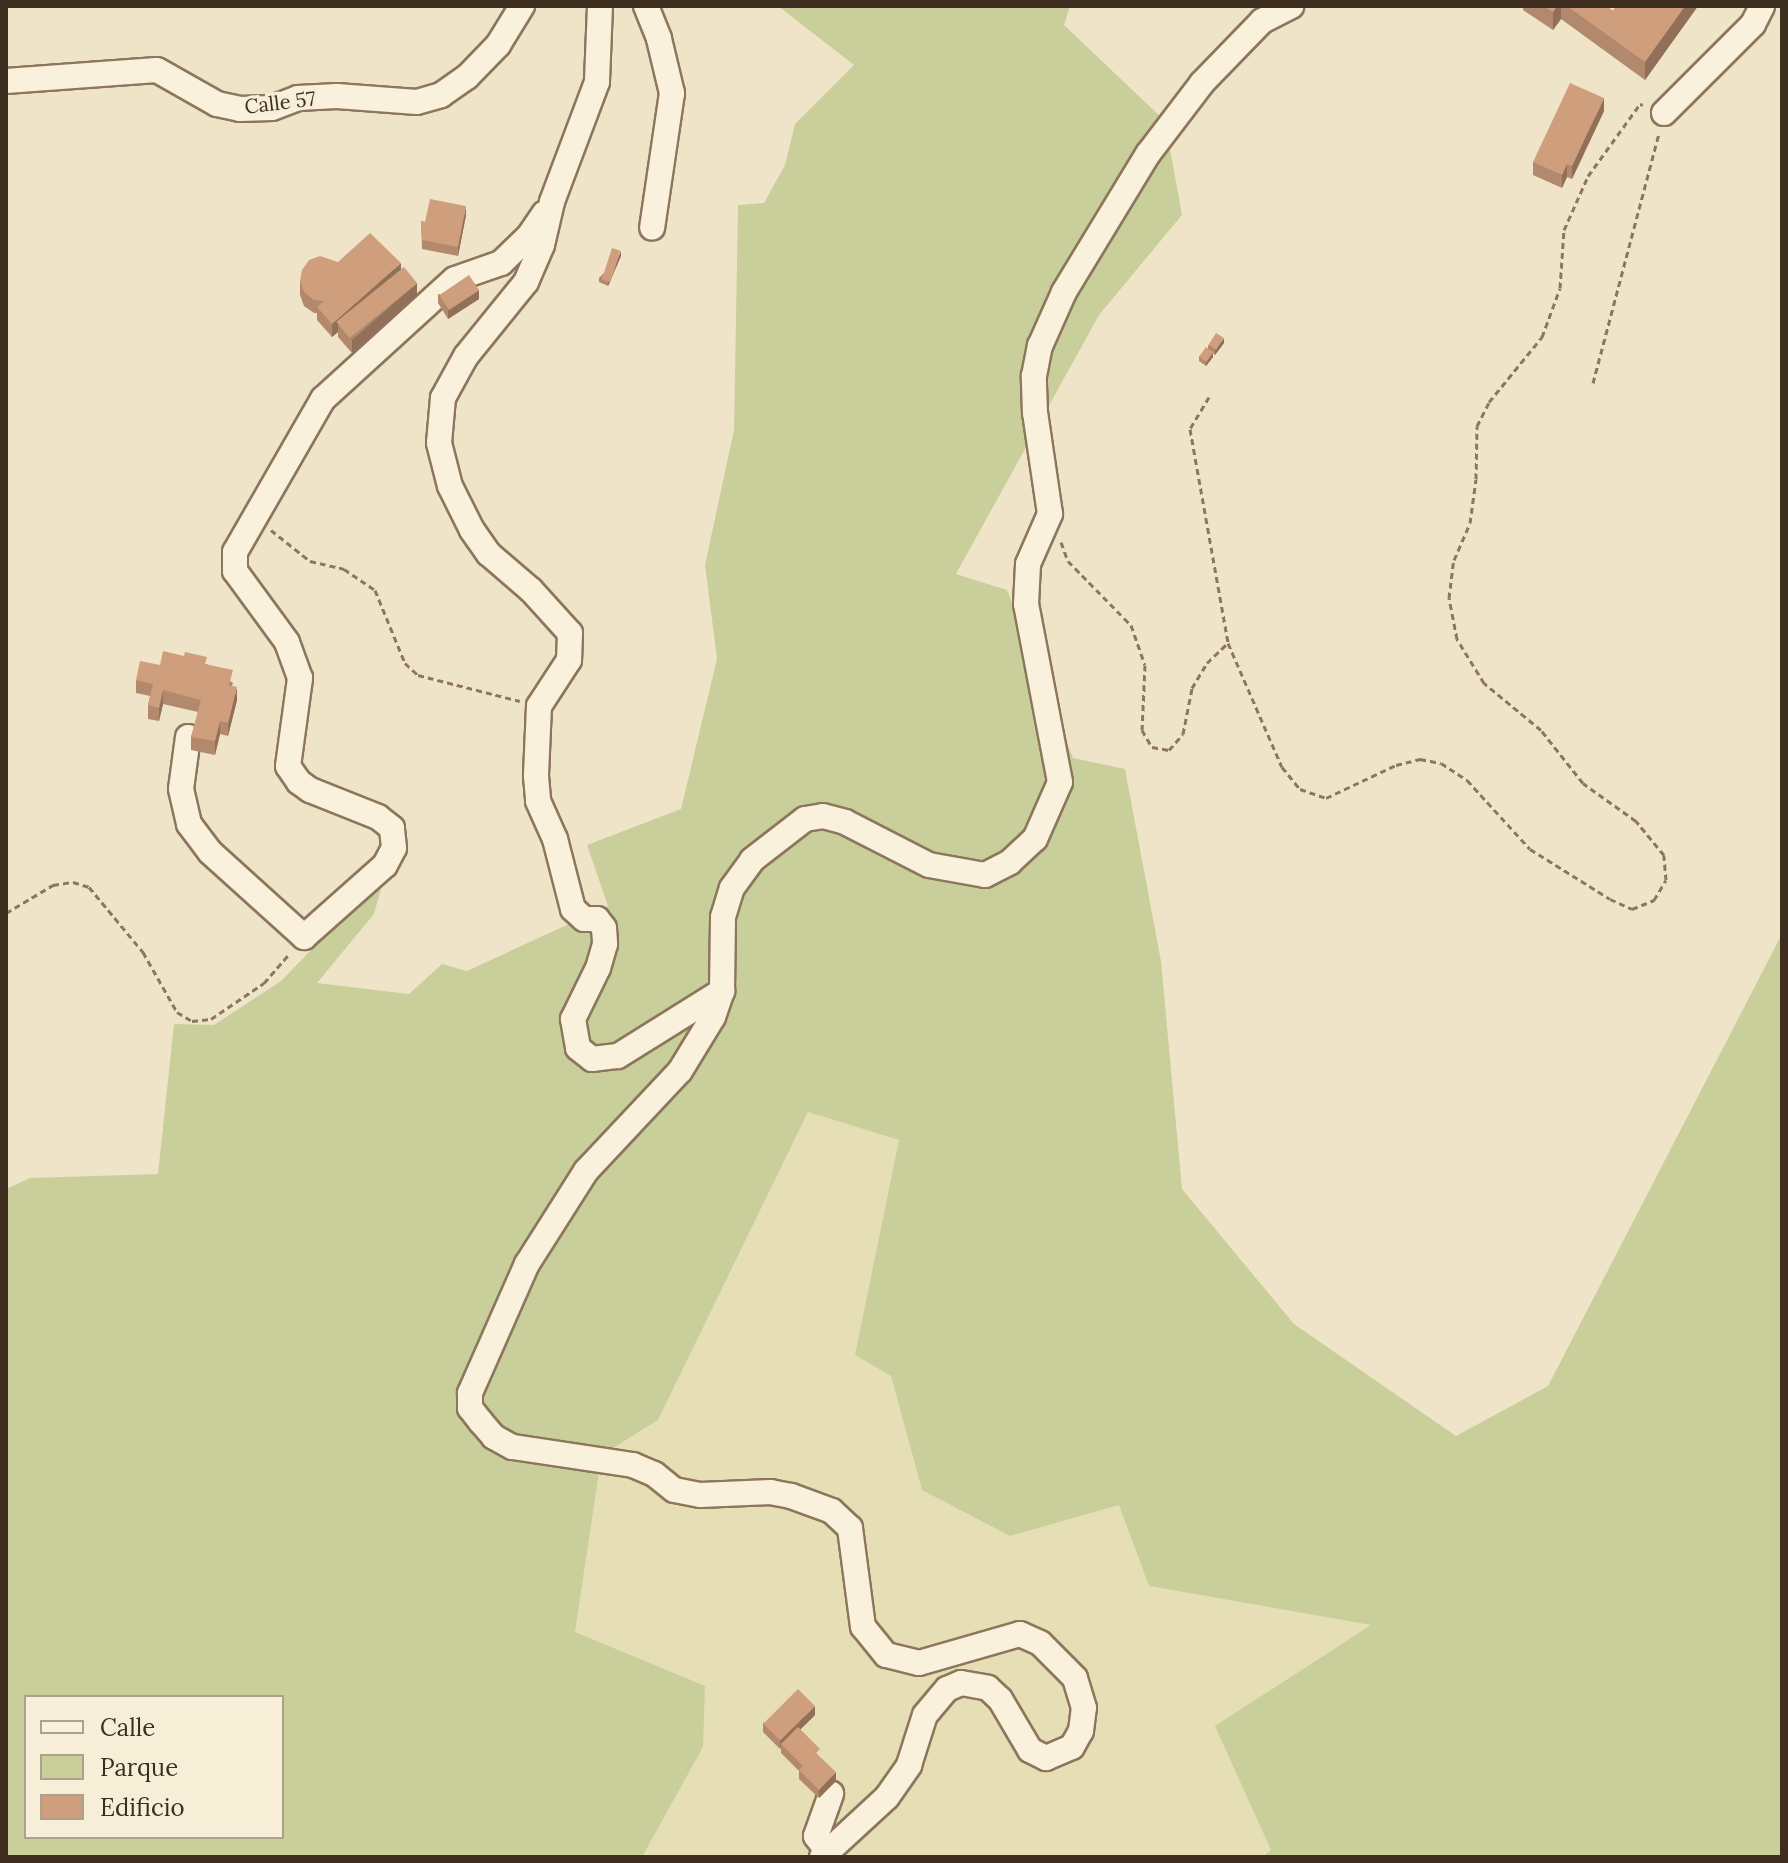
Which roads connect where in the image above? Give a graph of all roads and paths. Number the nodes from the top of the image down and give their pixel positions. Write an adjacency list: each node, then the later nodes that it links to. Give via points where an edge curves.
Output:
1 (522, 6): 6 (street, Calle 57, via 498,45 467,77 441,95 417,102 337,96 240,109 206,99 157,70)
2 (600, 6): 8 (street, via 597,82)
3 (646, 6): 9 (street, via 672,93)
4 (1291, 6): 12 (street, via 1262,21 1202,83 1141,166 1050,320 1034,376)
5 (1762, 6): 7 (street, via 1753,24)
6 (6, 81)
7 (1664, 113): 10 (path); 14 (path, via 1640,104 1588,176 1564,230 1560,288 1542,337 1489,402 1477,426 1470,523 1454,560 1449,598 1457,639 1484,683 1541,730 1583,783 1636,821 1664,855 1666,880 1654,900 1632,909 1530,849 1467,780 1441,763 1420,759 1396,765 1326,798 1300,789 1282,767)
8 (552, 202): 13 (street, via 529,236 501,263 455,279 323,399); 15 (street, via 526,282 466,356 443,398 439,443 450,486 472,530 489,554 570,633 569,660)
9 (652, 228)
10 (1593, 383)
11 (1209, 397): 14 (path, via 1190,429)
12 (1050, 514): 14 (path, via 1068,561 1131,625 1145,665 1142,730 1152,747 1169,750 1183,734 1192,688); 19 (street, via 1028,564 1026,604 1060,782 1035,839 1010,862 985,875 929,865 845,822 823,816 805,819 752,860 732,888 723,917)
13 (256, 518): 15 (path, via 310,561 344,569 375,590 405,663 418,675); 18 (street, via 235,552 235,571 287,642 300,678 288,766 310,790 378,817 392,828 395,839 385,865)
14 (1228, 643)
15 (539, 706): 19 (street, via 538,801 555,839 573,909 584,919 597,919 604,928 598,968 573,1019 578,1048 592,1059 618,1056)
16 (188, 737): 18 (street, via 181,789 189,824 210,852)
17 (6, 913): 18 (path, via 53,885 73,882 89,887 143,952 177,1012 192,1021 211,1019 264,983)
18 (304, 937)
19 (722, 991): 21 (street, via 713,1017 680,1071 586,1171 527,1264 474,1382 470,1408 494,1437 512,1447 633,1465 674,1490 700,1495 771,1492 832,1511 850,1528 863,1627 886,1655 919,1663 1020,1634 1040,1643 1075,1678 1084,1708 1081,1731 1072,1747 1046,1758 1030,1750 988,1688 961,1683 947,1689 925,1715 909,1765 887,1797)
20 (831, 1794): 21 (street, via 816,1836)
21 (825, 1855)

